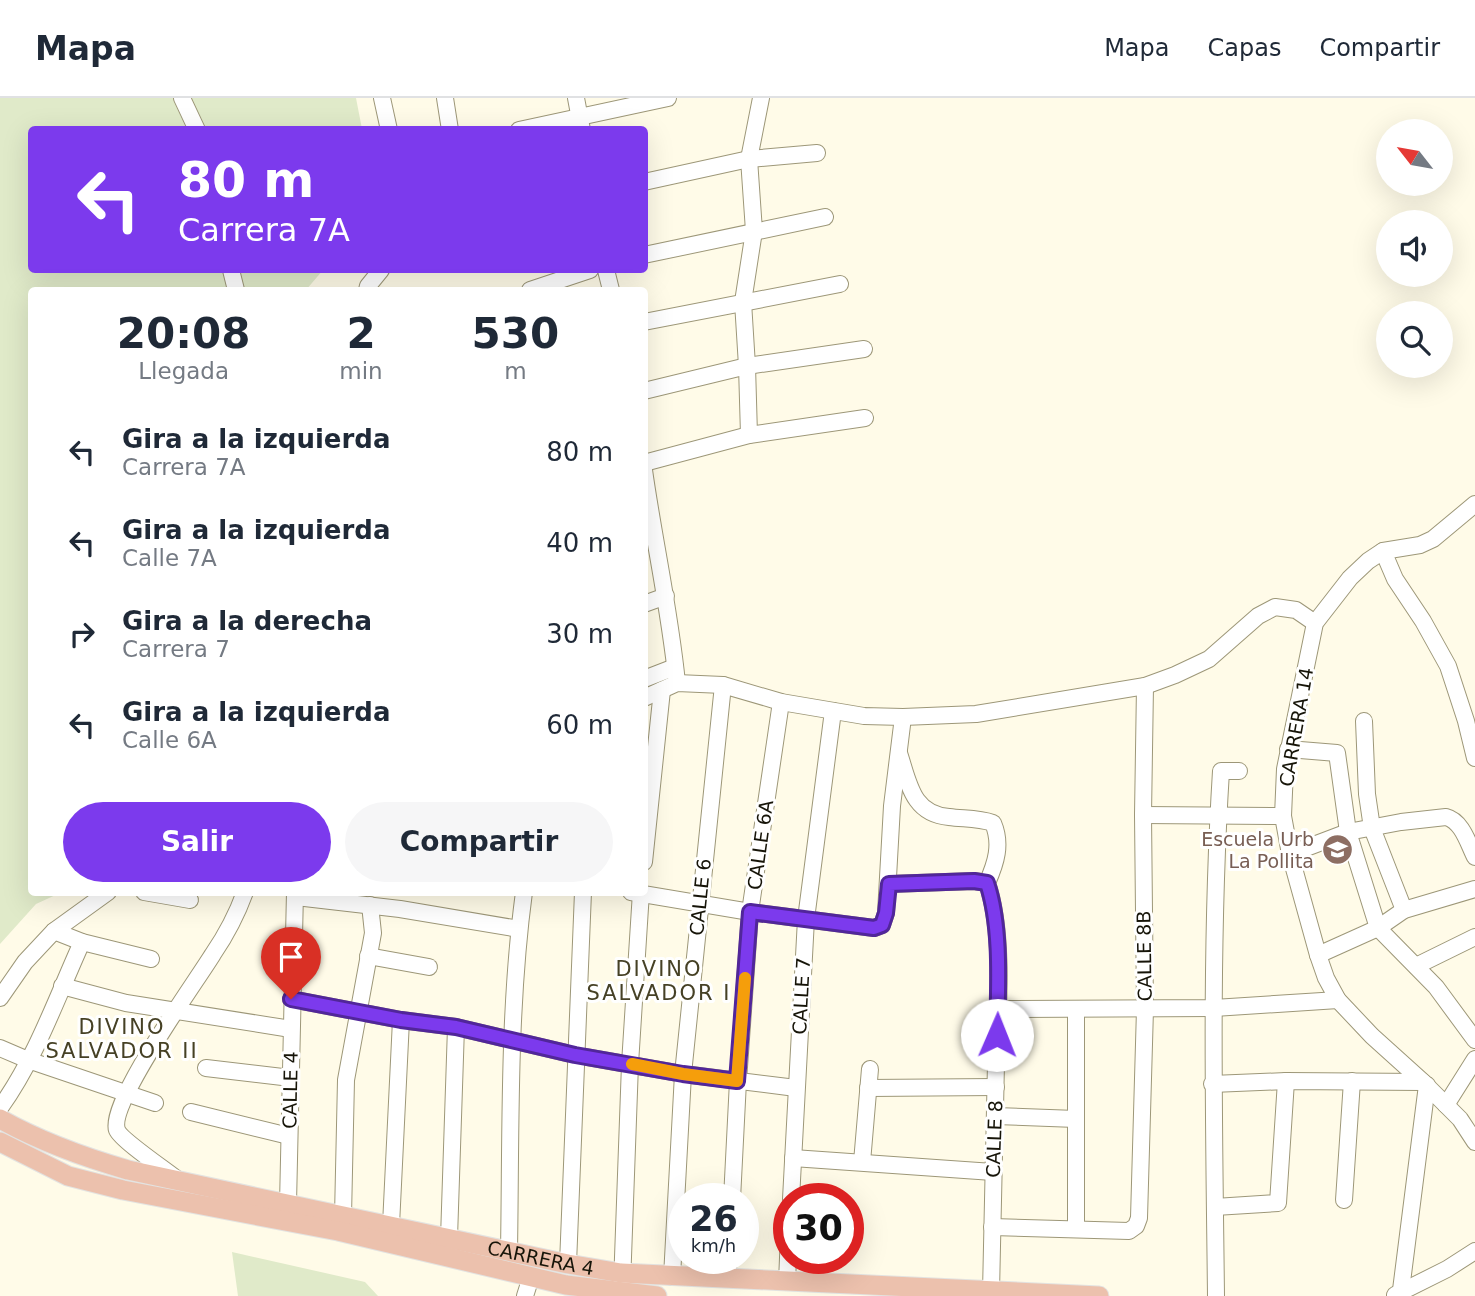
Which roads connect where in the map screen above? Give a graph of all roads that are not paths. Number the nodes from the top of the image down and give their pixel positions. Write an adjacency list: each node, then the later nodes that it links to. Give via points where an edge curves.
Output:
1 (182, 98): 8 (street)
2 (382, 98): 9 (street)
3 (445, 98): 10 (street)
4 (576, 98): 7 (street)
5 (668, 98): 7 (street)
6 (761, 98): 13 (street)
7 (581, 124): 11 (street)
8 (195, 126)
9 (388, 126)
10 (449, 126)
11 (560, 126)
12 (817, 153): 13 (street)
13 (749, 159): 14 (street); 16 (street)
14 (648, 181)
15 (825, 217): 16 (street)
16 (754, 231): 17 (street); 23 (street)
17 (648, 255)
18 (379, 273): 21 (street)
19 (581, 273): 22 (street)
20 (840, 284): 23 (street)
21 (368, 287)
22 (539, 287)
23 (743, 302): 24 (street); 26 (street)
24 (648, 321)
25 (864, 349): 26 (street)
26 (747, 366): 27 (street); 29 (street)
27 (648, 390)
28 (865, 418): 29 (street)
29 (749, 435): 30 (street)
30 (648, 462)
31 (1474, 508): 33 (street, via 1433,539)
32 (648, 532): 34 (street)
33 (1383, 551): 36 (street, CARRERA 14, via 1350,578); 48 (street, via 1448,666)
34 (666, 596): 35 (street); 38 (street)
35 (648, 603)
36 (1315, 622): 40 (street, via 1296,610 1275,607 1258,615 1209,659); 46 (street, CARRERA 14)
37 (648, 679): 38 (street)
38 (671, 680): 39 (street); 41 (street); 55 (street)
39 (723, 685): 42 (street); 71 (street, CALLE 6)
40 (1144, 686): 44 (street, via 976,714); 50 (street, CALLE 8B)
41 (648, 695)
42 (781, 702): 43 (street); 74 (street, CALLE 6A)
43 (833, 711): 44 (street); 75 (street, CALLE 7)
44 (904, 717): 47 (street)
45 (1364, 721): 53 (street)
46 (1288, 749): 52 (street, CARRERA 14); 54 (street, via 1336,753)
47 (899, 753): 58 (street, CALLE 8, via 914,798 926,811 993,823 998,835 996,861); 59 (street)
48 (1475, 758)
49 (1239, 771): 51 (street, via 1220,771)
50 (1143, 815): 51 (street); 93 (street, CALLE 8B)
51 (1218, 816): 52 (street); 90 (street)
52 (1283, 816): 56 (street, CARRERA 14)
53 (1372, 828): 54 (street); 57 (street, via 1453,818); 73 (street)
54 (1348, 832): 56 (street); 76 (street)
55 (648, 835)
56 (1290, 854): 81 (street, CARRERA 14)
57 (1475, 857)
58 (987, 883): 59 (street); 91 (street, CALLE 8, via 996,927)
59 (889, 884): 75 (street, via 882,925 874,928)
60 (1475, 889): 73 (street)
61 (648, 894): 71 (street)
62 (102, 896): 78 (street)
63 (167, 896): 70 (street)
64 (242, 896): 94 (street, via 215,952)
65 (295, 896): 88 (street, CALLE 4)
66 (302, 896): 72 (street)
67 (523, 896): 77 (street)
68 (583, 896): 102 (street)
69 (638, 896): 105 (street)
70 (190, 900)
71 (699, 902): 74 (street); 108 (street, CALLE 6)
72 (370, 905): 77 (street); 82 (street, via 373,933)
73 (1404, 910): 76 (street)
74 (750, 912): 75 (street); 110 (street, CALLE 6A)
75 (806, 919): 116 (street, CALLE 7)
76 (1378, 928): 81 (street); 84 (street)
77 (519, 929): 99 (street)
78 (54, 931): 80 (street); 87 (street)
79 (1475, 937): 84 (street)
80 (82, 942): 83 (street); 86 (street)
81 (1318, 955): 89 (street, CARRERA 14)
82 (368, 956): 85 (street); 95 (street)
83 (151, 959)
84 (1416, 966): 100 (street)
85 (429, 967)
86 (62, 986): 94 (street); 104 (street)
87 (0, 998)
88 (291, 999): 95 (street); 98 (street, CALLE 4)
89 (1338, 1000): 90 (street); 114 (street, CARRERA 14)
90 (1214, 1007): 93 (street); 113 (street)
91 (998, 1009): 92 (street); 115 (street, CALLE 8)
92 (1076, 1009): 93 (street); 126 (street)
93 (1145, 1009): 143 (street, CALLE 8B, via 1139,1218 1129,1231)
94 (175, 1012): 98 (street); 118 (street)
95 (357, 1012): 96 (street); 140 (street, via 346,1080)
96 (401, 1020): 97 (street); 141 (street)
97 (456, 1027): 99 (street); 144 (street)
98 (291, 1029): 109 (street, CALLE 4)
99 (512, 1040): 102 (street); 145 (street)
100 (1475, 1040)
101 (0, 1048): 104 (street)
102 (575, 1055): 105 (street); 147 (street)
103 (1475, 1059): 120 (street)
104 (28, 1060): 118 (street); 121 (street)
105 (630, 1064): 108 (street); 148 (street)
106 (206, 1068): 109 (street)
107 (870, 1069): 117 (street)
108 (683, 1074): 110 (street); 152 (street, CALLE 6)
109 (291, 1078): 128 (street, CALLE 4)
110 (737, 1081): 116 (street); 135 (street, CALLE 6A)
111 (1286, 1081): 112 (street); 113 (street); 139 (street, via 1278,1203)
112 (1352, 1081): 114 (street); 137 (street)
113 (1212, 1084): 139 (street)
114 (1425, 1084): 120 (street, CARRERA 14); 156 (street)
115 (996, 1087): 117 (street); 124 (street, CALLE 8)
116 (796, 1088): 131 (street, CALLE 7)
117 (868, 1088): 132 (street)
118 (125, 1094): 119 (street); 134 (street, via 117,1130 127,1143)
119 (155, 1102)
120 (1446, 1105): 127 (street, CARRERA 14)
121 (0, 1108)
122 (1475, 1111): 127 (street)
123 (191, 1112): 128 (street)
124 (995, 1116): 126 (street); 133 (street, CALLE 8)
125 (0, 1119): 134 (main road, CARRERA 4, via 72,1153)
126 (1076, 1119): 143 (street)
127 (1460, 1119): 130 (street, CARRERA 14)
128 (289, 1136): 138 (street, CALLE 4)
129 (0, 1142): 151 (main road, CARRERA 4, via 68,1176 338,1231)
130 (1475, 1142)
131 (793, 1158): 132 (street); 136 (street, CALLE 7)
132 (862, 1162): 133 (street)
133 (993, 1172): 142 (street, CALLE 8)
134 (178, 1180): 138 (main road, CARRERA 4)
135 (733, 1183)
136 (792, 1183)
137 (1344, 1200)
138 (288, 1204): 140 (main road, CARRERA 4)
139 (1215, 1207): 161 (street)
140 (344, 1216): 141 (main road, CARRERA 4)
141 (391, 1225): 144 (main road, CARRERA 4)
142 (992, 1227): 143 (street); 155 (street, CALLE 8)
143 (1076, 1229)
144 (449, 1238): 145 (main road, CARRERA 4)
145 (509, 1251): 147 (main road, CARRERA 4)
146 (1475, 1251): 156 (street)
147 (568, 1264): 148 (main road, CARRERA 4)
148 (621, 1273): 152 (main road, CARRERA 4); 157 (street)
149 (727, 1274): 153 (street)
150 (787, 1274): 154 (street)
151 (531, 1277): 157 (main road, CARRERA 4); 158 (street)
152 (672, 1277): 153 (main road, CARRERA 4)
153 (727, 1279): 154 (main road, CARRERA 4)
154 (787, 1282): 155 (main road, CARRERA 4)
155 (990, 1292): 160 (main road, CARRERA 4)
156 (1397, 1293)
157 (624, 1294): 159 (main road, CARRERA 4)
158 (525, 1296)
159 (657, 1296)
160 (1099, 1296)
161 (1216, 1296)

